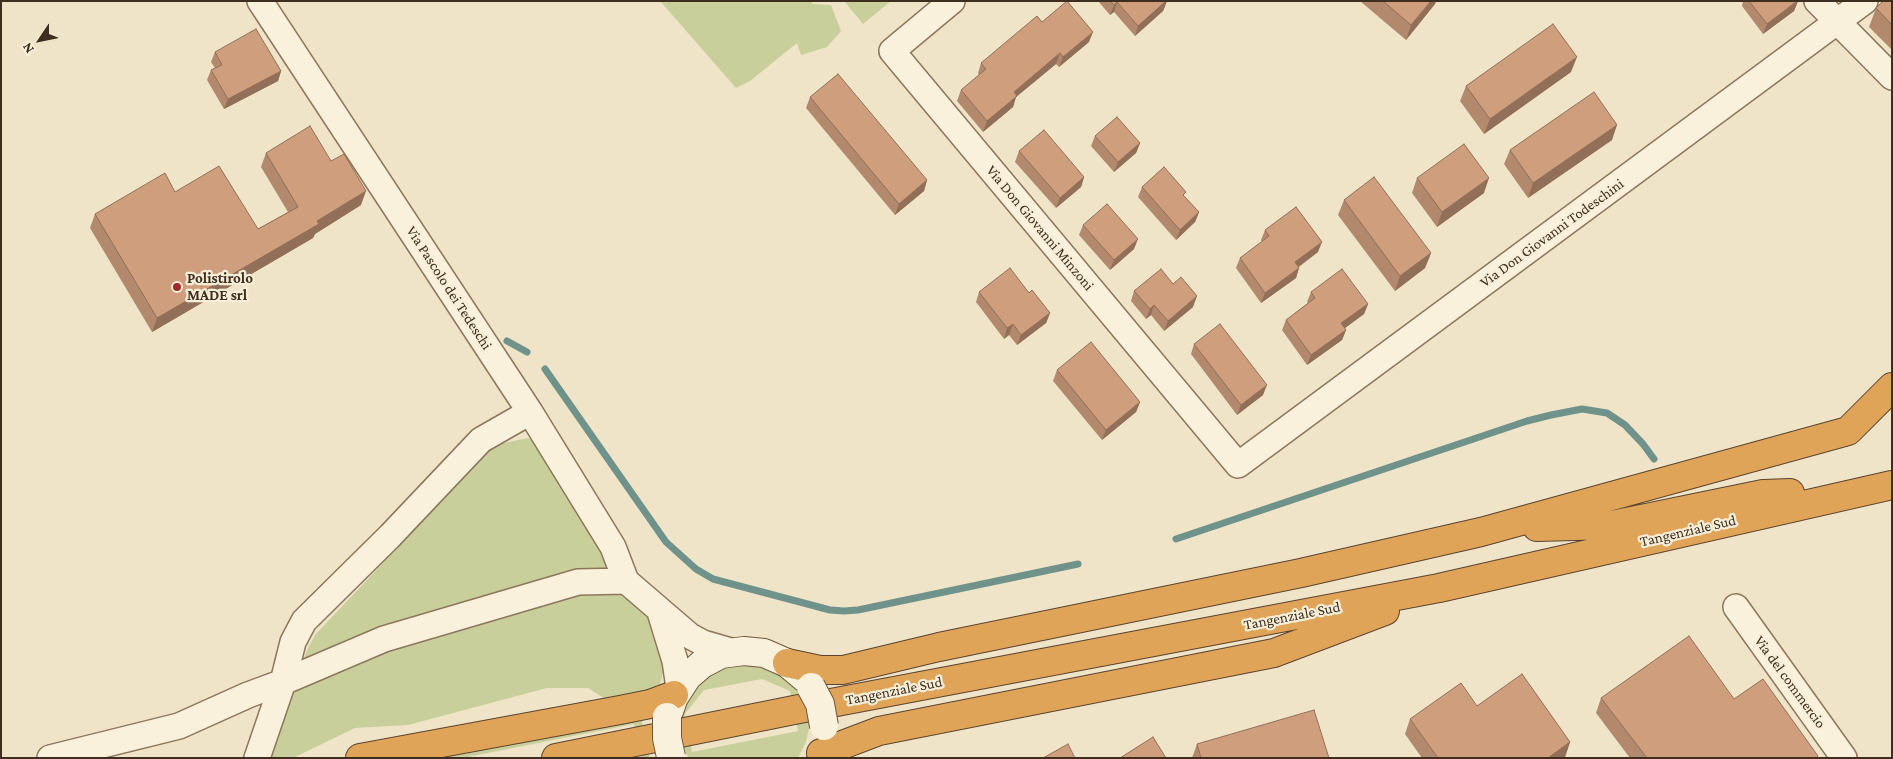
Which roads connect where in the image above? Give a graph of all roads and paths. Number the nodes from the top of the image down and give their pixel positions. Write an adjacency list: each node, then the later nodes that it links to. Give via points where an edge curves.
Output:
1 (260, 1): 8 (street, Via Pascolo dei Tedeschi)
2 (952, 1): 9 (street, Via Don Giovanni Minzoni, via 892,51)
3 (1817, 1): 5 (street)
4 (1865, 1): 5 (street, Via Don Giovanni Todeschini)
5 (1838, 22): 6 (street); 9 (street, Via Don Giovanni Todeschini)
6 (1892, 77)
7 (1892, 387): 11 (highway, via 1848,431)
8 (530, 412): 12 (street, Via Pascolo dei Tedeschi, via 613,547); 18 (street, via 481,440 304,620 293,642)
9 (1238, 465)
10 (1887, 486): 11 (highway, via 1763,494 1612,525); 13 (highway, Tangenziale Sud)
11 (1481, 532): 17 (highway, via 843,670)
12 (626, 581): 15 (street); 18 (street, via 578,582 384,639)
13 (1439, 588): 19 (highway, Tangenziale Sud); 20 (highway, via 1274,653 879,731)
14 (1736, 607): 26 (street, Via del commercio)
15 (660, 609): 16 (street, via 697,641); 19 (street, via 676,661)
16 (734, 652): 17 (street, via 764,653); 19 (street, via 721,654 702,664 687,677)
17 (796, 671): 20 (street, bridge, via 816,696 822,713)
18 (283, 682): 21 (street, via 179,726); 22 (street)
19 (677, 708): 23 (highway, via 628,709); 24 (highway, via 638,741); 25 (street, bridge, via 667,738)
20 (821, 751)
21 (50, 758)
22 (257, 758)
23 (360, 758)
24 (556, 758)
25 (672, 758)
26 (1844, 758)

